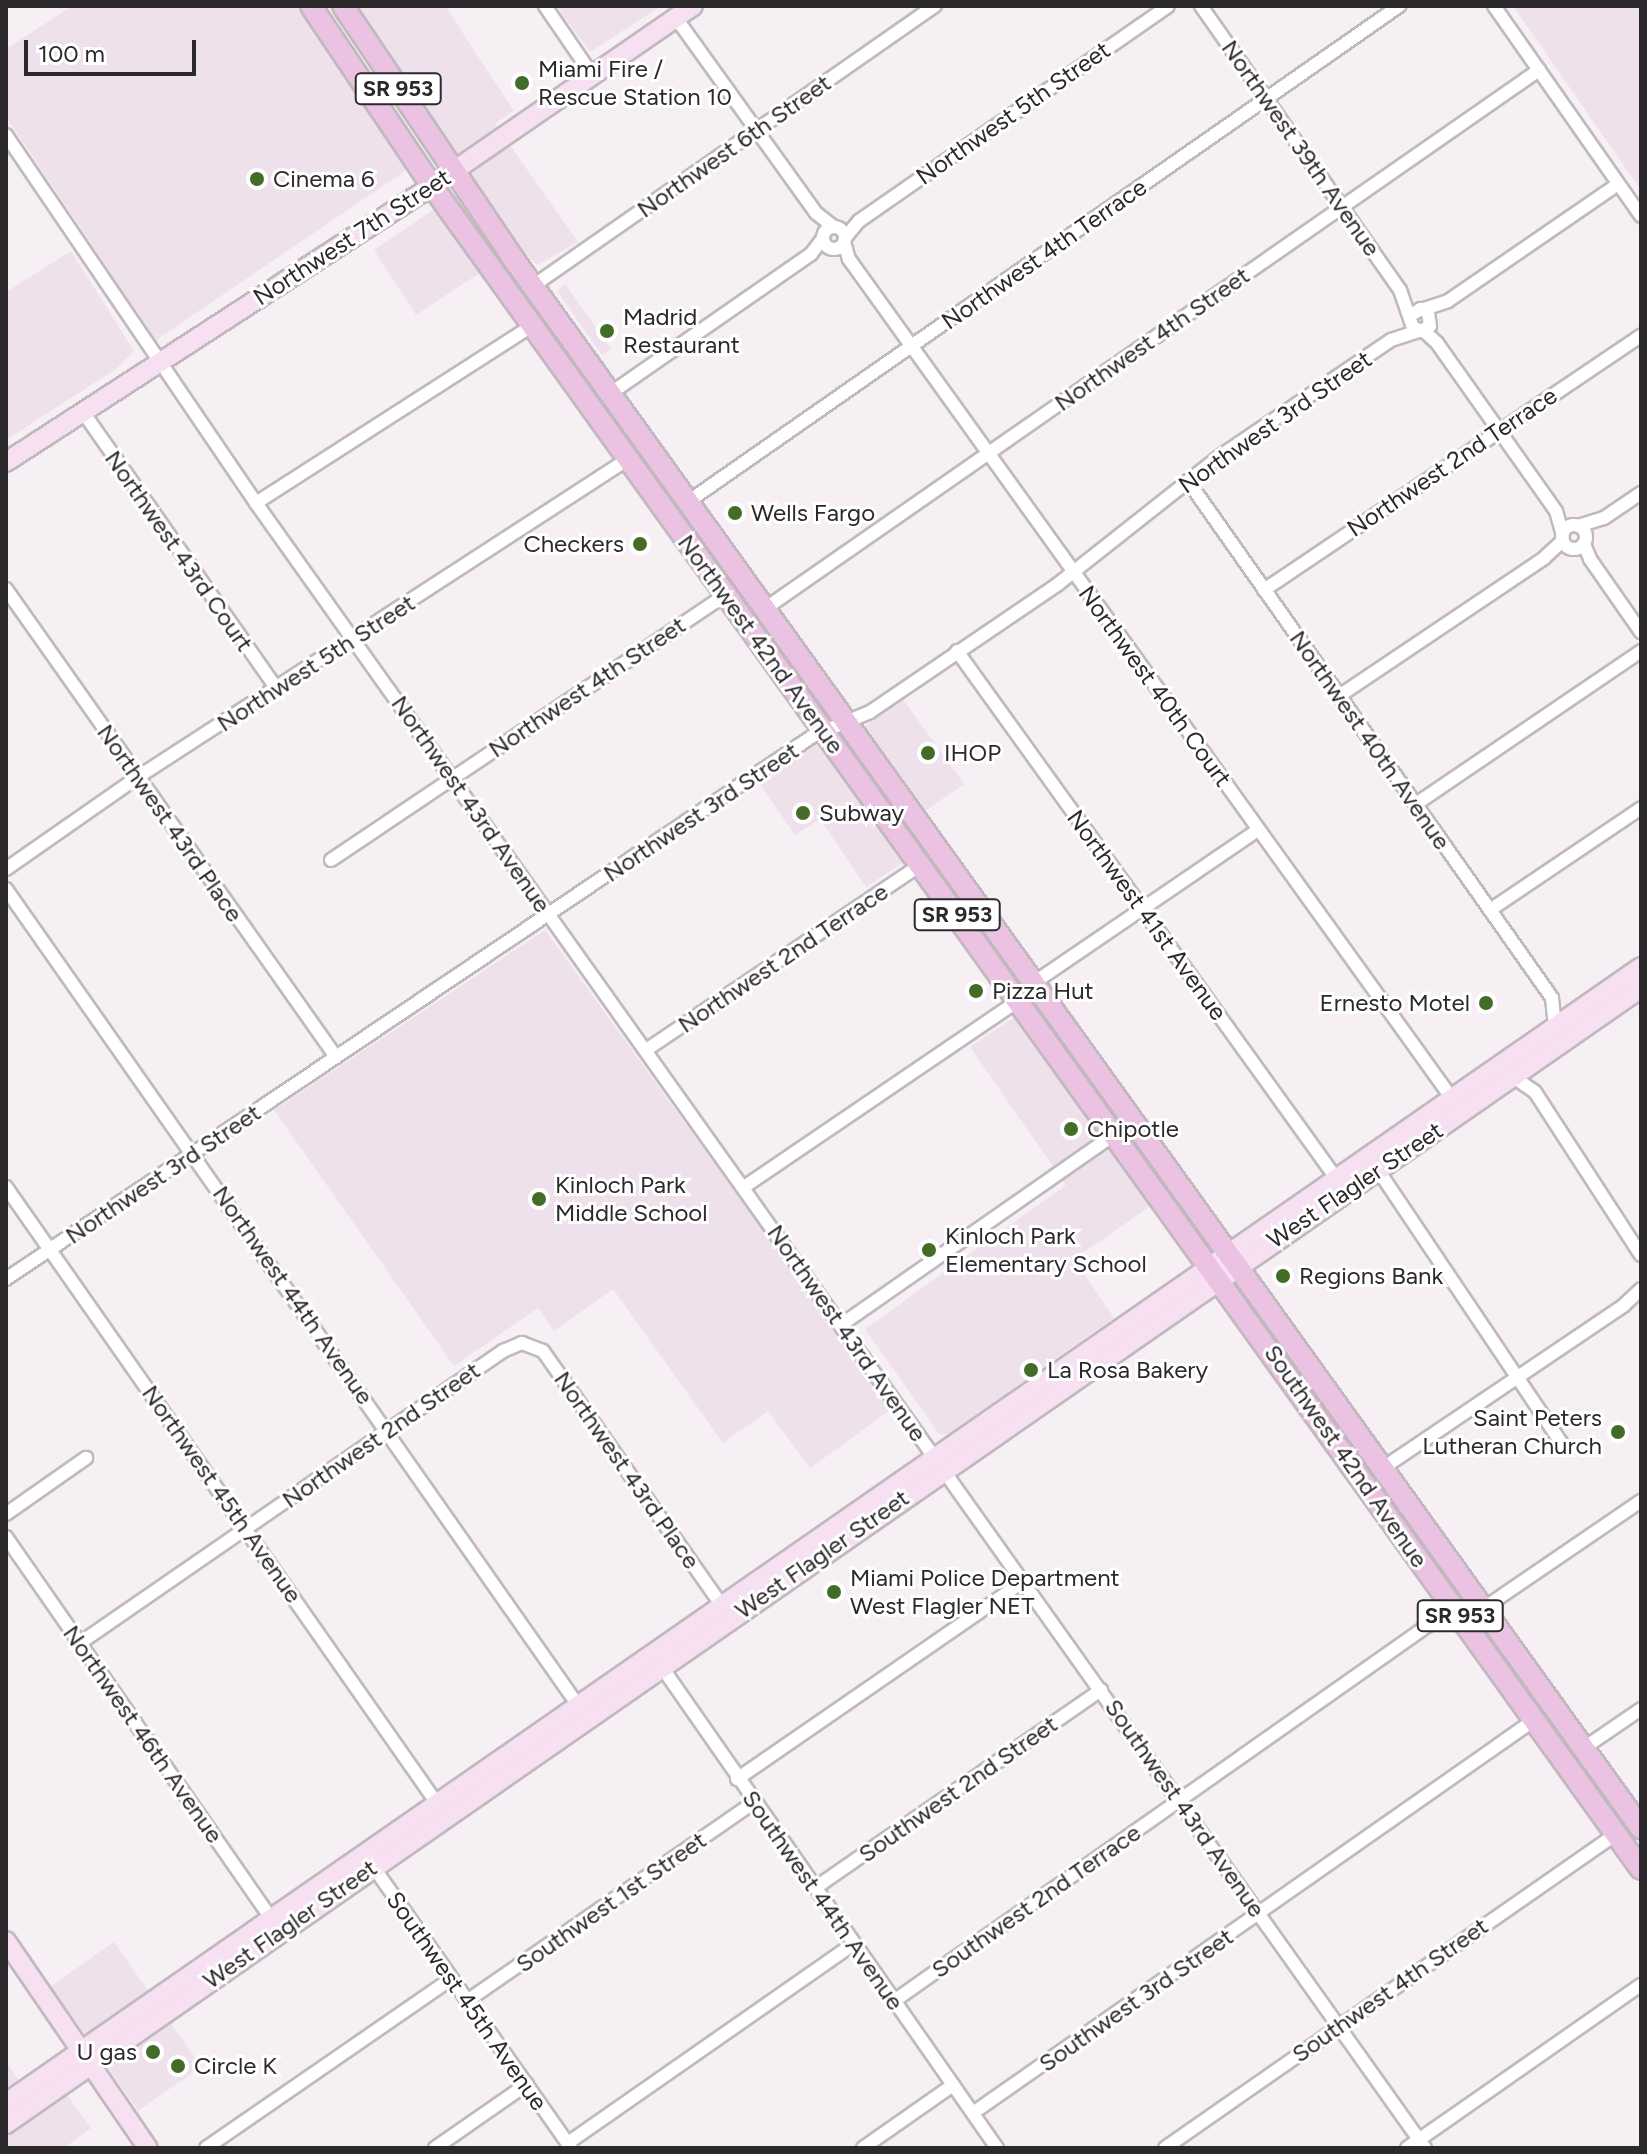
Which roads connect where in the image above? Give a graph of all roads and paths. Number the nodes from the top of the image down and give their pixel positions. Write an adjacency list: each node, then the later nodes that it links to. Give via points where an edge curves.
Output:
1 (311, 6): 18 (main road, Northwest 42nd Avenue / SR 953)
2 (343, 6): 16 (main road, Northwest 42nd Avenue / SR 953)
3 (545, 6): 12 (street)
4 (693, 6): 10 (main road, Northwest 7th Street)
5 (935, 6): 14 (street, Northwest 6th Street)
6 (1168, 6): 21 (street, Northwest 5th Street)
7 (1201, 6): 13 (street, Northwest 39th Avenue)
8 (1399, 6): 13 (street, Northwest 4th Terrace)
9 (1494, 6): 11 (street)
10 (676, 18): 12 (main road, Northwest 7th Street); 14 (street, Northwest 40th Court)
11 (1539, 70): 17 (street); 19 (street, Northwest 4th Street)
12 (593, 76): 16 (main road, Northwest 7th Street)
13 (1267, 99): 19 (street, Northwest 39th Avenue); 26 (street, Northwest 4th Terrace)
14 (756, 131): 21 (street, Northwest 40th Court); 22 (street, Northwest 6th Street)
15 (6, 135): 27 (street, Northwest 43rd Avenue)
16 (453, 172): 18 (main road, Northwest 7th Street); 22 (main road, Northwest 42nd Avenue / SR 953)
17 (1618, 184): 20 (street); 23 (street, Northwest 3rd Street)
18 (432, 186): 24 (main road, Northwest 42nd Avenue / SR 953); 27 (main road, Northwest 7th Street)
19 (1342, 207): 23 (street, Northwest 39th Avenue); 32 (street, Northwest 4th Street)
20 (1641, 216)
21 (834, 238): 26 (street, Northwest 40th Court); 29 (street)
22 (533, 286): 29 (main road, Northwest 42nd Avenue / SR 953)
23 (1422, 319): 31 (street, Northwest 39th Avenue); 35 (street, Northwest 3rd Street)
24 (532, 326): 28 (main road, Northwest 42nd Avenue / SR 953); 39 (street)
25 (1641, 336): 31 (street, Northwest 2nd Terrace)
26 (912, 346): 32 (street, Northwest 40th Court); 38 (street, Northwest 4th Terrace)
27 (157, 362): 30 (main road, Northwest 7th Street); 39 (street, Northwest 43rd Avenue)
28 (565, 372): 29 (main road, via 591,389); 33 (main road, Northwest 42nd Avenue / SR 953)
29 (611, 393): 36 (main road, Northwest 42nd Avenue / SR 953)
30 (83, 412): 34 (main road, Northwest 7th Street); 53 (street, Northwest 43rd Court)
31 (1499, 430): 40 (street, Northwest 39th Avenue); 46 (street, Northwest 2nd Terrace)
32 (989, 453): 44 (street, Northwest 40th Court); 48 (street, Northwest 4th Street)
33 (628, 459): 36 (main road, via 649,462); 47 (main road, Northwest 42nd Avenue / SR 953); 50 (street, Northwest 5th Street)
34 (6, 462)
35 (1188, 481): 44 (street, Northwest 3rd Street); 46 (street, Northwest 40th Avenue)
36 (676, 483): 38 (main road, Northwest 42nd Avenue / SR 953)
37 (1641, 493): 41 (street)
38 (689, 501): 48 (main road, Northwest 42nd Avenue / SR 953)
39 (256, 503): 50 (street, Northwest 43rd Avenue)
40 (1556, 511): 42 (street, Northwest 39th Avenue); 43 (street, Northwest 39th Avenue)
41 (1604, 518): 42 (street); 43 (street)
42 (1576, 526): 43 (street)
43 (1573, 542): 49 (street); 54 (street)
44 (1074, 572): 51 (street, Northwest 3rd Street); 61 (street, Northwest 40th Court)
45 (6, 589): 57 (street, Northwest 43rd Place)
46 (1264, 590): 54 (street, Northwest 40th Avenue)
47 (725, 595): 56 (main road, Northwest 42nd Avenue / SR 953); 58 (street, Northwest 4th Street)
48 (766, 608): 55 (main road, Northwest 42nd Avenue / SR 953)
49 (1641, 632)
50 (354, 639): 53 (street, Northwest 5th Street); 58 (street, Northwest 43rd Avenue)
51 (957, 651): 55 (street, Northwest 3rd Street); 66 (street, Northwest 41st Avenue)
52 (1641, 651): 59 (street)
53 (277, 689): 57 (street, Northwest 5th Street)
54 (1339, 696): 59 (street, Northwest 40th Avenue)
55 (848, 722): 56 (street, Northwest 3rd Street); 70 (main road, Northwest 42nd Avenue / SR 953)
56 (825, 731): 63 (main road, Northwest 42nd Avenue / SR 953); 68 (street, Northwest 3rd Street)
57 (138, 777): 64 (street, Northwest 5th Street); 78 (street, Northwest 43rd Place)
58 (452, 777): 62 (street, Northwest 4th Street); 68 (street, Northwest 43rd Avenue)
59 (1416, 804): 67 (street, Northwest 40th Avenue)
60 (1641, 808): 67 (street)
61 (1258, 830): 66 (street); 81 (street, Northwest 40th Court)
62 (331, 860)
63 (920, 865): 73 (main road, Northwest 42nd Avenue / SR 953); 77 (street, Northwest 2nd Terrace)
64 (6, 869)
65 (6, 889): 83 (street, Northwest 44th Avenue)
66 (1143, 910): 70 (street); 85 (street, Northwest 41st Avenue)
67 (1490, 910): 72 (street, Northwest 40th Avenue)
68 (549, 914): 77 (street, Northwest 43rd Avenue); 78 (street, Northwest 3rd Street)
69 (1641, 967): 74 (main road, West Flagler Street)
70 (1035, 982): 75 (main road, Northwest 42nd Avenue / SR 953)
71 (1641, 988): 79 (main road, West Flagler Street)
72 (1552, 998): 74 (street, Northwest 40th Avenue); 76 (street, Northwest 40th Avenue)
73 (1018, 1001): 75 (main road, via 1037,1002); 82 (main road, Northwest 42nd Avenue / SR 953); 87 (street)
74 (1578, 1011): 76 (main road, West Flagler Street)
75 (1059, 1015): 91 (main road, Northwest 42nd Avenue / SR 953)
76 (1555, 1028): 81 (main road, West Flagler Street)
77 (646, 1050): 87 (street, Northwest 43rd Avenue)
78 (336, 1057): 83 (street, Northwest 3rd Street)
79 (1522, 1072): 80 (street); 80 (street); 81 (main road, West Flagler Street)
80 (1535, 1092): 88 (street)
81 (1458, 1106): 84 (main road, West Flagler Street); 85 (main road, West Flagler Street)
82 (1115, 1134): 92 (main road, Northwest 42nd Avenue / SR 953); 97 (street)
83 (194, 1153): 89 (street, Northwest 3rd Street); 100 (street, Northwest 44th Avenue)
84 (1378, 1170): 91 (main road, West Flagler Street); 99 (street)
85 (1336, 1178): 91 (main road, West Flagler Street)
86 (6, 1187): 89 (street, Northwest 45th Avenue)
87 (744, 1187): 97 (street, Northwest 43rd Avenue)
88 (1638, 1241): 90 (street)
89 (51, 1250): 93 (street, Northwest 3rd Street); 110 (street, Northwest 45th Avenue)
90 (1641, 1255)
91 (1232, 1258): 92 (main road, West Flagler Street); 105 (main road, Southwest 42nd Avenue / SR 953)
92 (1214, 1270): 102 (main road, Southwest 42nd Avenue / SR 953); 104 (main road, West Flagler Street)
93 (6, 1279)
94 (1641, 1289): 96 (street)
95 (1641, 1299): 96 (street)
96 (1623, 1306): 99 (street)
97 (841, 1325): 104 (street, Northwest 43rd Avenue)
98 (528, 1343): 100 (street, Northwest 2nd Street, via 503,1351); 113 (street, Northwest 43rd Place, via 543,1351)
99 (1518, 1378): 101 (street); 105 (street)
100 (388, 1431): 110 (street, Northwest 2nd Street); 120 (street, Northwest 44th Avenue)
101 (1564, 1447)
102 (1340, 1448): 105 (main road, via 1367,1468); 106 (main road, Southwest 42nd Avenue / SR 953)
103 (86, 1458): 109 (street)
104 (938, 1462): 112 (street, Southwest 43rd Avenue); 113 (main road, West Flagler Street); 118 (main road, West Flagler Street)
105 (1383, 1468): 108 (main road, Southwest 42nd Avenue / SR 953)
106 (1364, 1482): 108 (main road, via 1382,1485); 114 (main road, Southwest 42nd Avenue / SR 953)
107 (1641, 1501): 115 (street)
108 (1411, 1506): 115 (main road, Southwest 42nd Avenue / SR 953)
109 (6, 1514)
110 (246, 1529): 116 (street, Northwest 2nd Street); 127 (street, Northwest 45th Avenue)
111 (6, 1537): 116 (street, Northwest 46th Avenue)
112 (1024, 1581): 119 (street, Southwest 43rd Avenue); 125 (street)
113 (721, 1604): 117 (main road, West Flagler Street)
114 (1454, 1607): 115 (main road); 122 (main road, Southwest 42nd Avenue / SR 953); 126 (street, Southwest 2nd Terrace)
115 (1487, 1612): 124 (main road, Southwest 42nd Avenue / SR 953)
116 (80, 1643): 135 (street, Northwest 46th Avenue)
117 (657, 1648): 118 (street, Southwest 44th Avenue); 120 (main road, West Flagler Street)
118 (660, 1667): 123 (main road, West Flagler Street); 125 (street, Southwest 44th Avenue)
119 (1101, 1690): 126 (street, Southwest 43rd Avenue); 133 (street, Southwest 2nd Street)
120 (577, 1704): 123 (main road); 127 (main road, West Flagler Street)
121 (1641, 1709): 124 (street)
122 (1534, 1720): 130 (main road, Southwest 42nd Avenue / SR 953); 134 (street, Southwest 3rd Street)
123 (564, 1733): 131 (main road, West Flagler Street)
124 (1584, 1748): 129 (main road, Southwest 42nd Avenue / SR 953)
125 (737, 1779): 128 (street, Southwest 44th Avenue)
126 (1179, 1801): 134 (street, Southwest 43rd Avenue); 141 (street, Southwest 2nd Terrace)
127 (436, 1802): 131 (main road, West Flagler Street)
128 (754, 1802): 133 (street, Southwest 44th Avenue); 140 (street, Southwest 1st Street)
129 (1641, 1828)
130 (1616, 1834): 132 (main road, Southwest 42nd Avenue / SR 953); 142 (street, Southwest 4th Street)
131 (368, 1860): 135 (main road, West Flagler Street); 138 (street, Southwest 45th Avenue)
132 (1637, 1860)
133 (815, 1888): 137 (street, Southwest 44th Avenue)
134 (1259, 1913): 142 (street, Southwest 43rd Avenue); 147 (street, Southwest 3rd Street)
135 (275, 1924): 143 (main road, West Flagler Street)
136 (6, 1941): 143 (main road)
137 (853, 1944): 141 (street, Southwest 44th Avenue); 150 (street)
138 (451, 1979): 140 (street, Southwest 45th Avenue); 152 (street)
139 (1641, 1985): 149 (street)
140 (467, 2001): 144 (street, Southwest 45th Avenue)
141 (894, 2001): 145 (street, Southwest 44th Avenue)
142 (1338, 2026): 149 (street, Southwest 43rd Avenue); 156 (street, Southwest 4th Street)
143 (85, 2058): 146 (main road, West Flagler Street); 148 (main road, West Flagler Street); 151 (main road)
144 (527, 2084): 150 (street, Southwest 45th Avenue); 153 (street)
145 (953, 2085): 147 (street, Southwest 44th Avenue); 154 (street)
146 (6, 2103)
147 (973, 2113): 155 (street, Southwest 44th Avenue)
148 (6, 2124)
149 (1422, 2144): 157 (street)
150 (570, 2145)
151 (148, 2148)
152 (206, 2148)
153 (435, 2148)
154 (863, 2148)
155 (997, 2148)
156 (1165, 2148)
157 (1407, 2148)

